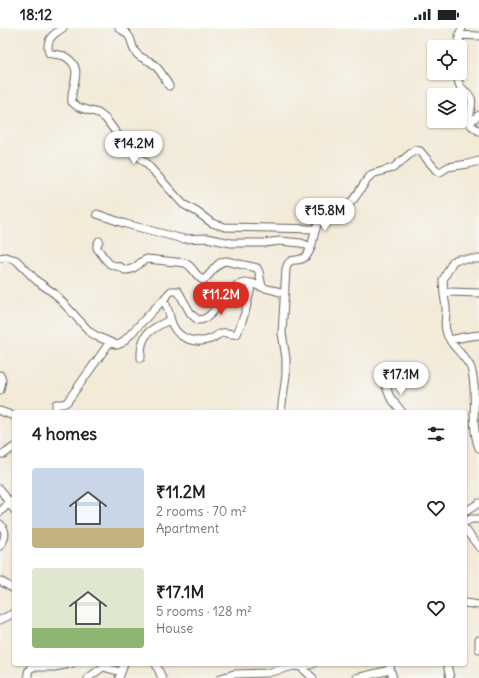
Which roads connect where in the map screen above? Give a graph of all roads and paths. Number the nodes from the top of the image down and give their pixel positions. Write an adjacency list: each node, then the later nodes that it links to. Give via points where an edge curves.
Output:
1 (63, 28): 12 (street, via 50,38 47,48 49,52 64,56 73,65 76,74 71,94 72,102 78,108 98,113 106,119 126,146 146,163 182,204 212,223 225,227)
2 (119, 28): 6 (street, via 128,33 136,53 154,64)
3 (461, 31): 4 (street)
4 (479, 36)
5 (459, 80): 8 (street, via 472,102)
6 (169, 86)
7 (479, 115): 8 (street)
8 (469, 123): 9 (street)
9 (479, 131)
10 (479, 161): 12 (street, via 451,166 438,172 420,151 415,150 393,168 372,174 348,206 325,215 319,220)
11 (97, 214): 14 (street, via 183,239 207,238 231,243 280,241)
12 (316, 229): 14 (street)
13 (99, 241): 18 (street, via 97,248 108,262 125,270 133,269 147,259 185,262 203,280 226,261 257,268)
14 (311, 247): 19 (street, via 305,258 288,263)
15 (0, 258): 26 (street, via 16,260 37,281 55,294 90,332)
16 (479, 259): 21 (street, via 458,258 453,261 443,280)
17 (252, 284): 18 (street); 22 (street, via 229,290 213,312 201,320 191,314 178,291 169,293); 23 (street, via 237,334 222,333 196,341 181,335)
18 (262, 287): 19 (street)
19 (285, 293): 32 (street, via 282,333 286,375)
20 (479, 293): 21 (street, via 450,292)
21 (444, 295): 25 (street, via 446,331)
22 (163, 300): 23 (street); 26 (street, via 122,343 117,345)
23 (170, 320): 27 (street, via 150,331 142,339)
24 (479, 335): 25 (street)
25 (450, 340): 35 (street, via 471,368 475,381)
26 (110, 342): 31 (street, via 66,402 56,404)
27 (141, 358)
28 (0, 375): 30 (street)
29 (385, 384): 33 (street, via 390,397)
30 (0, 390)
31 (56, 410)
32 (281, 410)
33 (400, 410)
34 (0, 411): 36 (street)
35 (477, 412): 38 (street, via 474,430)
36 (12, 415)
37 (12, 448): 39 (street)
38 (479, 448)
39 (0, 454)
40 (0, 489): 41 (street)
41 (11, 500): 44 (street)
42 (479, 503): 43 (street)
43 (467, 511)
44 (0, 512)
45 (479, 519): 46 (street)
46 (467, 521)
47 (0, 524): 49 (street, via 5,534)
48 (467, 533): 50 (street)
49 (0, 546)
50 (479, 547)
51 (0, 581): 52 (street)
52 (12, 588)
53 (467, 604): 54 (street)
54 (479, 605)
55 (11, 614): 56 (street)
56 (0, 620)
57 (479, 640): 58 (street)
58 (479, 649)
59 (32, 666): 60 (street); 68 (street)
60 (60, 666)
61 (105, 666): 67 (street); 69 (street)
62 (157, 666): 70 (street)
63 (299, 666): 66 (street); 72 (street)
64 (390, 666): 73 (street, via 386,671); 74 (street)
65 (447, 666): 75 (street)
66 (276, 667): 71 (street, via 266,673 234,674)
67 (120, 675)
68 (28, 678)
69 (88, 678)
70 (162, 678)
71 (222, 678)
72 (314, 678)
73 (356, 678)
74 (393, 678)
75 (450, 678)

